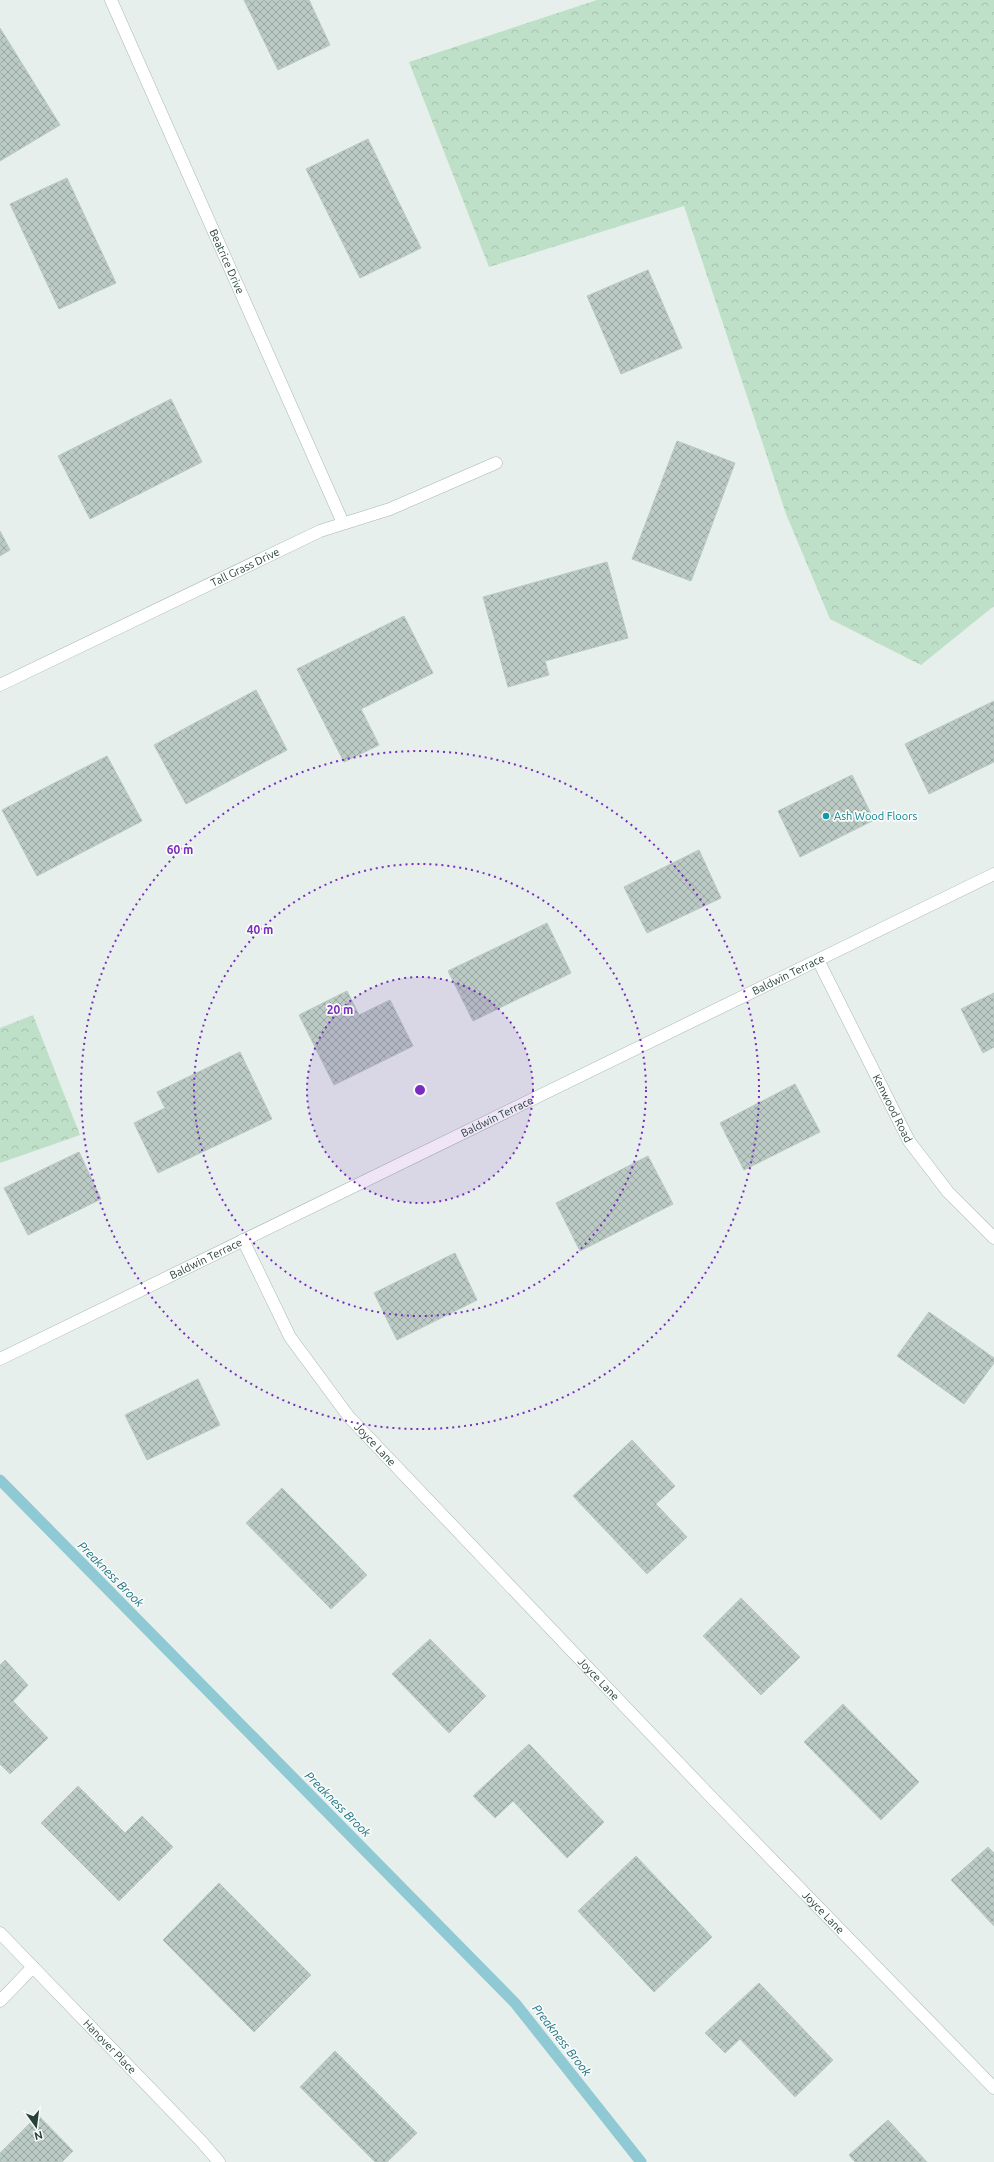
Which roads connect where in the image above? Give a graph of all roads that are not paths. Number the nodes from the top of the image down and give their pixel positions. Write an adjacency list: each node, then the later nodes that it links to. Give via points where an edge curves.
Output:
1 (111, 0): 3 (street, Beatrice Drive)
2 (496, 463): 3 (street, Tall Grass Drive, via 390,509)
3 (343, 524): 4 (street, Tall Grass Drive, via 320,530)
4 (0, 685)
5 (994, 874): 6 (street, Baldwin Terrace)
6 (818, 960): 7 (street, Kenwood Road, via 909,1141 948,1192); 8 (street, Baldwin Terrace)
7 (994, 1238)
8 (243, 1240): 9 (street, Baldwin Terrace); 13 (street, Joyce Lane, via 290,1337 349,1417 709,1795)
9 (0, 1359)
10 (0, 1933): 11 (street, Hanover Place)
11 (33, 1967): 12 (street); 14 (street, Hanover Place, via 201,2141)
12 (0, 2001)
13 (993, 2085)
14 (218, 2162)

